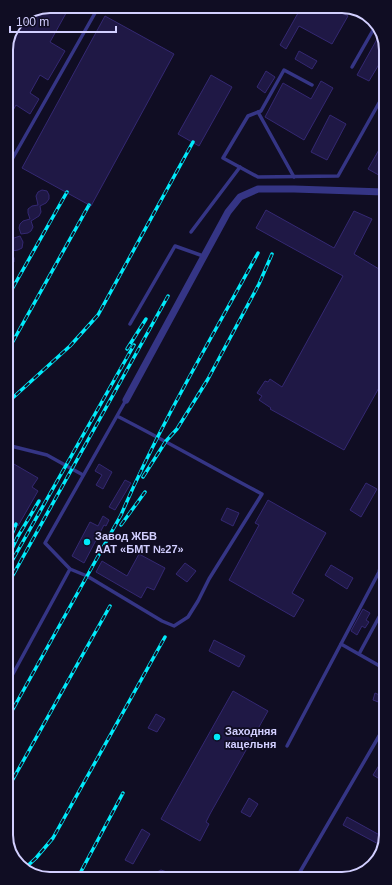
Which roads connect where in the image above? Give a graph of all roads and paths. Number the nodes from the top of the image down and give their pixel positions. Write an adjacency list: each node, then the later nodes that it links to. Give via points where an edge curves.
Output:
1 (95, 13): 7 (lane)
2 (373, 30): 3 (lane)
3 (352, 67)
4 (312, 85): 6 (lane, via 284,70)
5 (379, 103): 9 (lane, via 338,176)
6 (258, 112): 8 (lane, via 248,116 223,158); 9 (lane)
7 (13, 158)
8 (240, 167): 9 (lane, via 258,177); 11 (lane)
9 (294, 177)
10 (379, 192): 12 (street, via 258,189 240,198 232,207)
11 (191, 232)
12 (204, 257): 13 (lane, via 175,246); 14 (street)
13 (130, 324)
14 (126, 400): 15 (lane)
15 (117, 416): 17 (lane); 18 (lane, via 262,494 192,612 185,620 174,626 87,576)
16 (13, 446): 17 (lane, via 47,455)
17 (83, 475): 18 (lane, via 45,543)
18 (70, 569): 24 (lane)
19 (379, 572): 21 (lane)
20 (379, 617): 22 (lane)
21 (340, 644): 22 (lane); 26 (lane)
22 (359, 654): 23 (lane)
23 (379, 665)
24 (13, 675)
25 (379, 736): 27 (lane)
26 (287, 746)
27 (300, 872)

